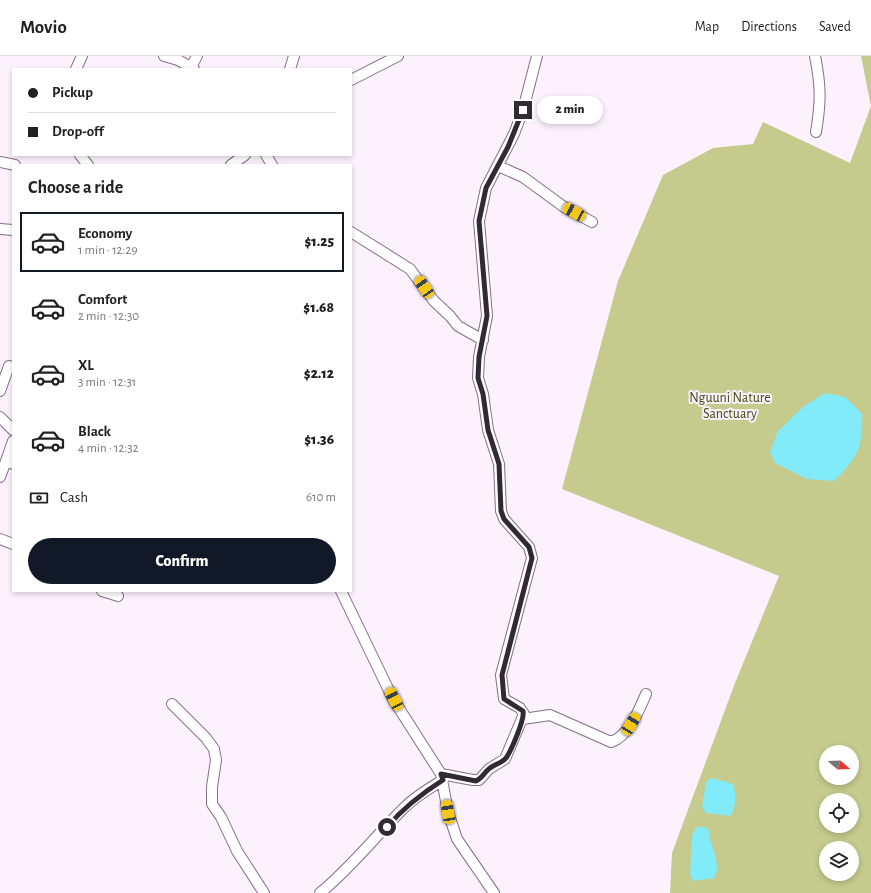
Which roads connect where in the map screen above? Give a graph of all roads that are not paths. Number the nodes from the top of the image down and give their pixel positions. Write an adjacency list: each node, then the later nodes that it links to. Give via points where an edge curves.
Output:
1 (82, 56): 8 (street)
2 (164, 56): 9 (street)
3 (197, 56): 9 (street)
4 (294, 56): 10 (street)
5 (398, 56): 11 (street)
6 (537, 56): 19 (street, via 523,110)
7 (815, 56): 12 (street, via 821,99)
8 (76, 68)
9 (192, 68)
10 (290, 68)
11 (352, 79)
12 (816, 132)
13 (81, 156): 17 (street)
14 (244, 156): 18 (street)
15 (0, 162): 16 (street)
16 (12, 164)
17 (87, 164)
18 (232, 164)
19 (498, 166): 20 (street, via 523,177 564,207); 24 (street, via 486,188 479,221 482,273 487,304)
20 (592, 222)
21 (0, 229): 22 (street)
22 (12, 230)
23 (352, 233): 24 (street, via 410,269 434,301 458,326)
24 (483, 340): 39 (street, via 478,378 488,430 499,464 501,511 504,519 525,541 531,552 529,573 502,675 504,699 523,711)
25 (7, 365): 26 (street)
26 (0, 391)
27 (0, 418): 28 (street)
28 (12, 429)
29 (12, 446): 30 (street)
30 (9, 463): 31 (street)
31 (0, 477)
32 (0, 538): 33 (street)
33 (12, 544)
34 (105, 592): 36 (street)
35 (341, 592): 40 (street, via 394,699)
36 (118, 596)
37 (646, 694): 39 (street, via 631,724 619,738 611,742 550,716)
38 (172, 704): 41 (street, via 214,749 216,760 212,804 237,851)
39 (523, 720): 40 (street, via 505,759 489,769 479,780)
40 (442, 777): 42 (street, via 405,806 354,862); 43 (street, via 448,812 457,839)
41 (264, 893)
42 (320, 893)
43 (494, 893)

